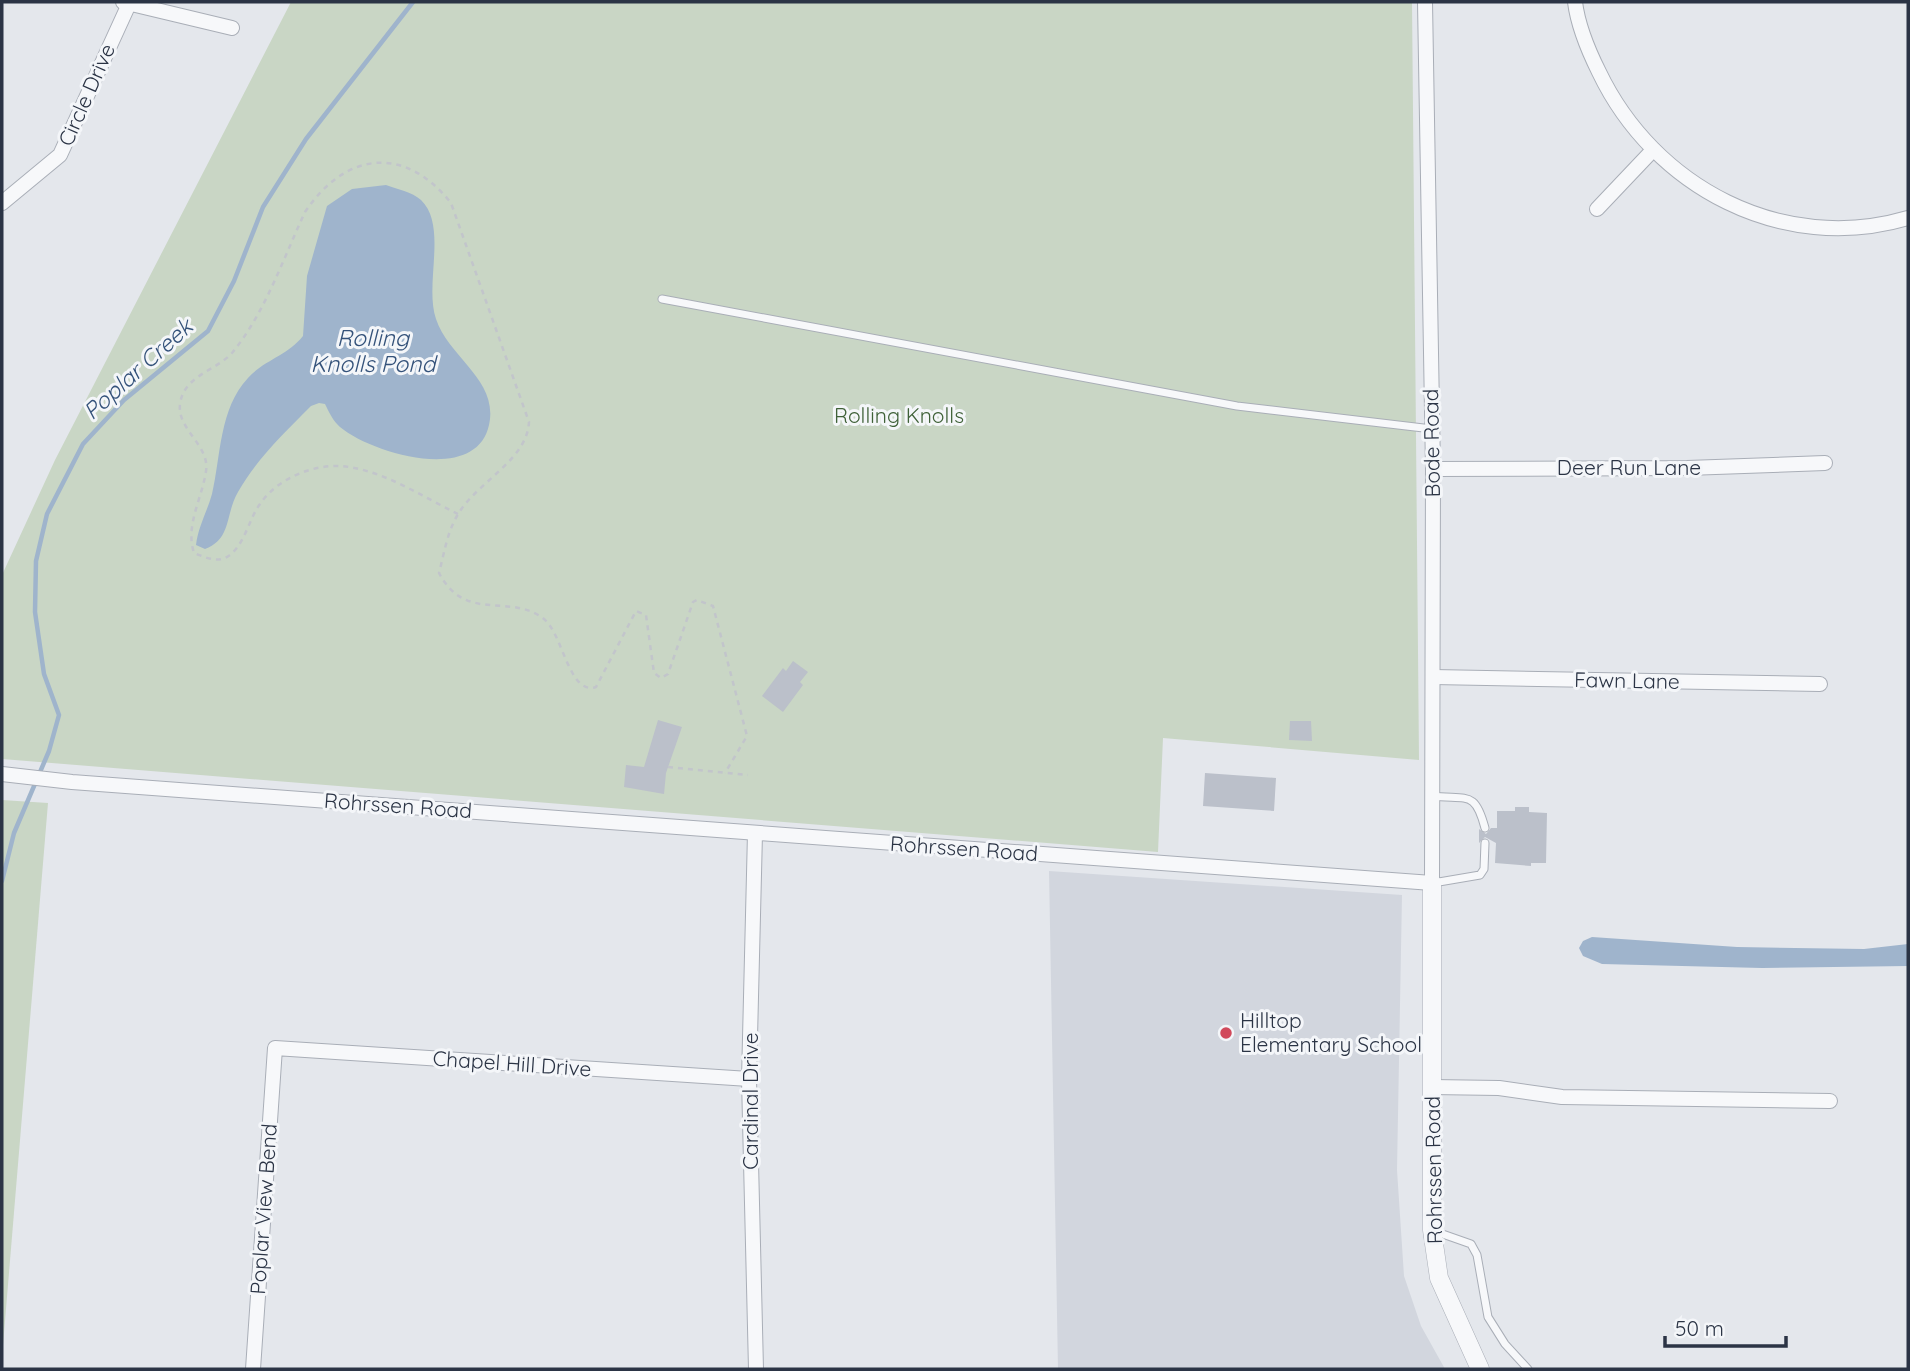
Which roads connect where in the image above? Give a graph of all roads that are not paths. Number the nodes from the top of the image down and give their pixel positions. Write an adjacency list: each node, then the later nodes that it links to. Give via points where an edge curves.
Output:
1 (1425, 2): 10 (street, Bode Road)
2 (1575, 2): 5 (street, via 1588,49 1609,93)
3 (126, 3): 4 (street); 6 (street, Circle Drive, via 60,155)
4 (232, 28)
5 (1651, 151): 7 (street); 8 (street, via 1720,200 1776,222 1839,228)
6 (2, 203)
7 (1597, 209)
8 (1908, 218)
9 (662, 299): 10 (lane, via 1237,406)
10 (1432, 429): 12 (street, Bode Road)
11 (1825, 463): 12 (street, Deer Run Lane)
12 (1433, 470): 13 (street, Bode Road)
13 (1433, 677): 14 (street, Fawn Lane); 16 (street, Bode Road)
14 (1820, 684)
15 (8, 774): 18 (street, Rohrssen Road)
16 (1432, 796): 17 (lane, via 1473,800 1479,805); 20 (street, Bode Road)
17 (1485, 828)
18 (755, 833): 20 (street, Rohrssen Road); 22 (street, Cardinal Drive)
19 (1485, 843): 20 (lane, via 1480,875)
20 (1432, 883): 23 (street, Rohrssen Road)
21 (275, 1048): 22 (street, Chapel Hill Drive); 26 (street, Poplar View Bend)
22 (749, 1079): 27 (street, Cardinal Drive)
23 (1432, 1087): 24 (street, via 1499,1088 1562,1097); 25 (street, Rohrssen Road)
24 (1829, 1101)
25 (1432, 1230): 28 (street, Rohrssen Road, via 1439,1278); 29 (lane, via 1471,1244 1478,1255 1488,1317)
26 (253, 1369)
27 (757, 1369)
28 (1480, 1369)
29 (1528, 1369)

